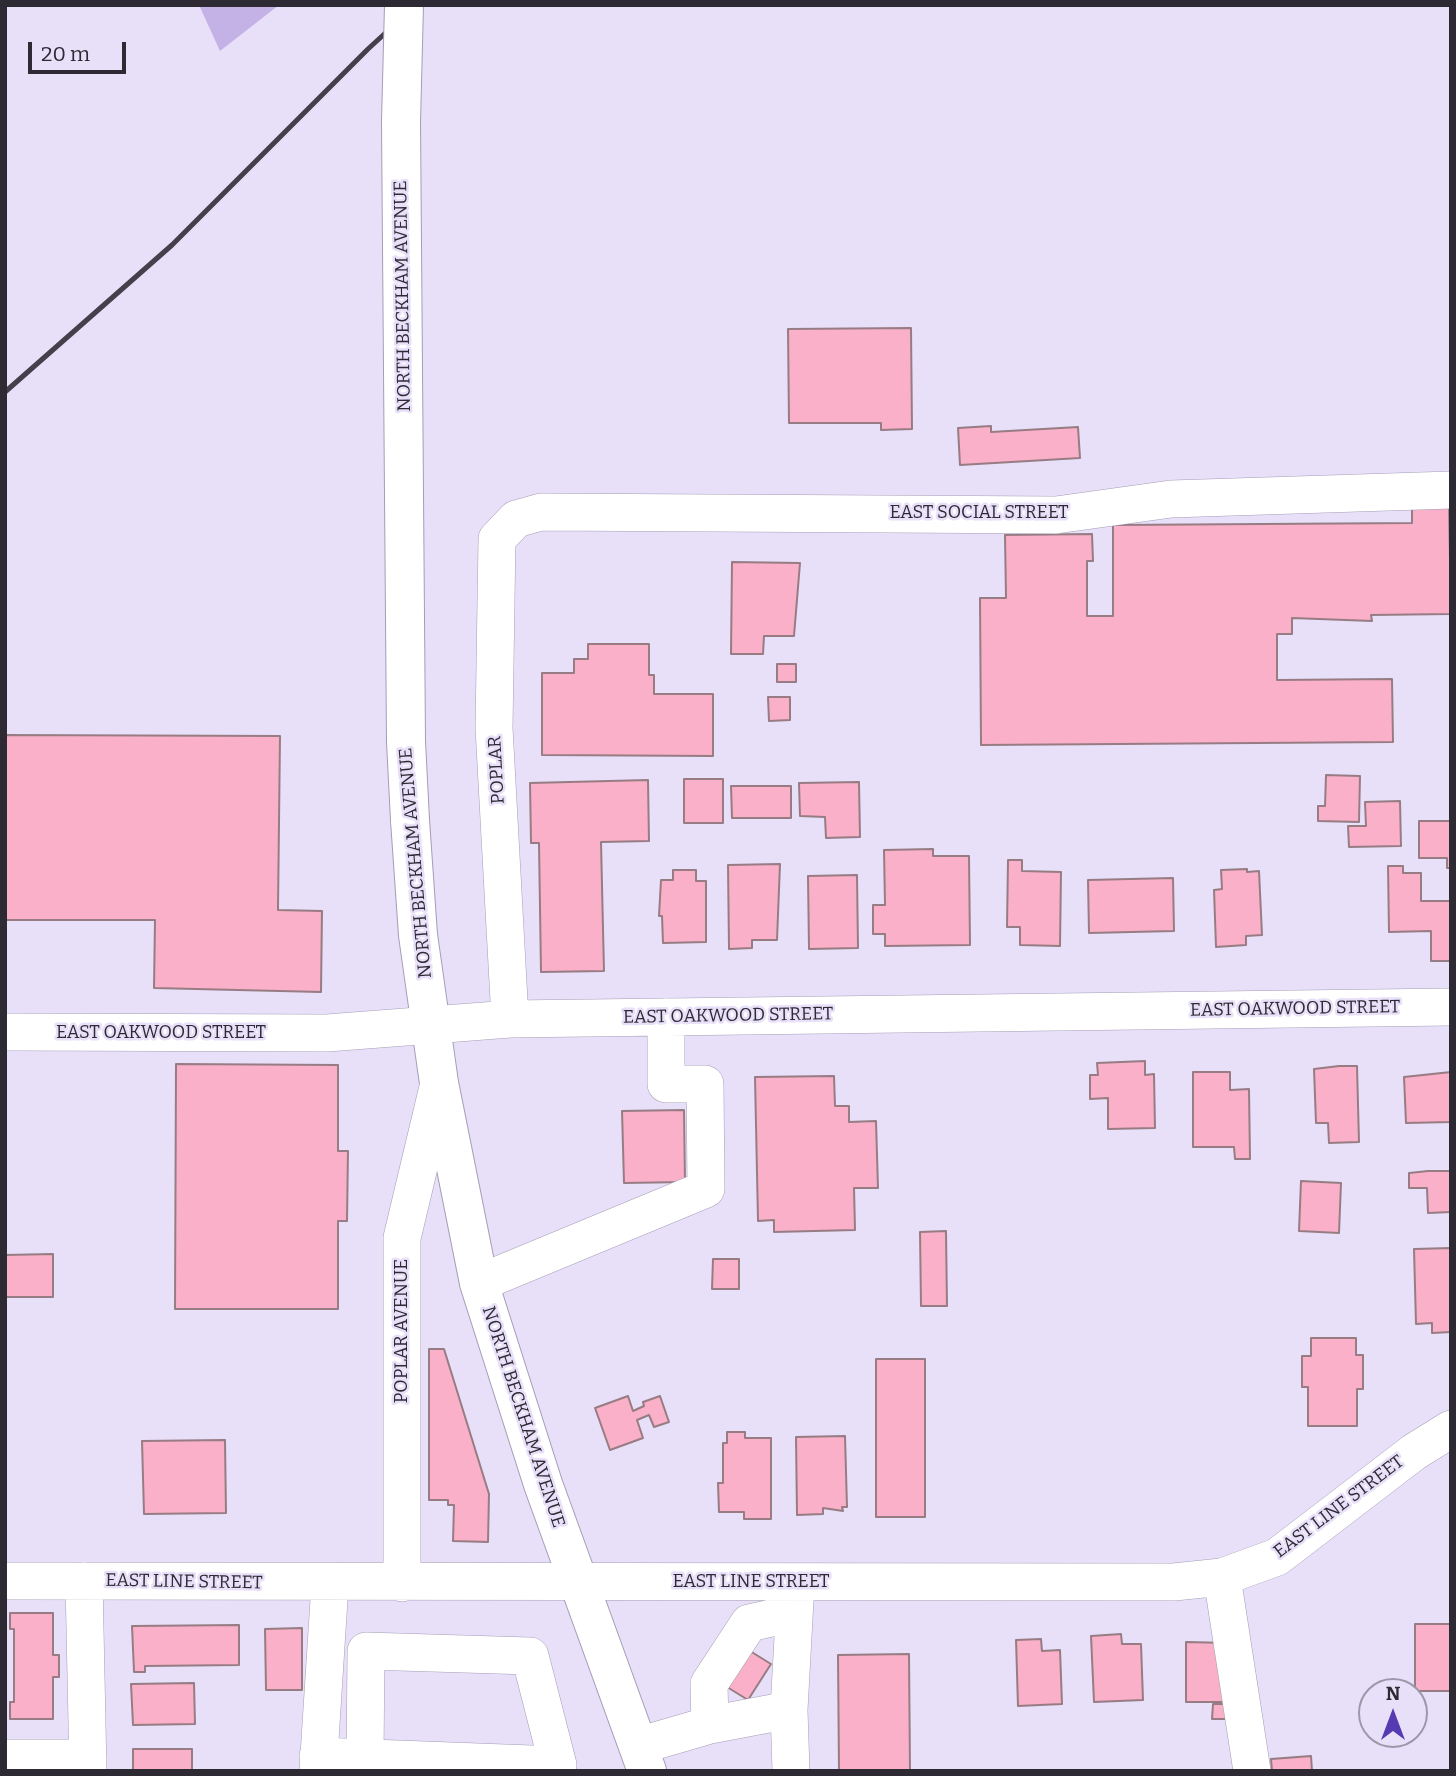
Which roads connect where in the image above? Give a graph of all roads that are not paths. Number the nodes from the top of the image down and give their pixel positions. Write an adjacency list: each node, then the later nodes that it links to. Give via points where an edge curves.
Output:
1 (404, 5): 7 (main road, NORTH BECKHAM AVENUE, bridge, via 405,729 418,935)
2 (1451, 489): 3 (street, EAST SOCIAL STREET, via 1171,499 1056,515 541,512)
3 (508, 524): 6 (street, POPLAR, via 497,539 494,728)
4 (1451, 1007): 5 (street, EAST OAKWOOD STREET)
5 (666, 1017): 6 (street, EAST OAKWOOD STREET); 10 (street, via 666,1084 705,1084 706,1189)
6 (510, 1019): 7 (street, EAST OAKWOOD STREET)
7 (431, 1024): 8 (street, EAST OAKWOOD STREET, via 327,1033); 9 (main road, NORTH BECKHAM AVENUE)
8 (5, 1032)
9 (439, 1083): 10 (main road, NORTH BECKHAM AVENUE); 16 (street, POPLAR AVENUE, via 402,1238)
10 (479, 1283): 15 (main road, NORTH BECKHAM AVENUE, via 518,1412)
11 (1451, 1429): 12 (street, EAST LINE STREET, via 1414,1451 1277,1557)
12 (1222, 1577): 18 (street, EAST LINE STREET); 28 (street)
13 (5, 1581): 14 (street, EAST LINE STREET)
14 (84, 1581): 17 (street, EAST LINE STREET); 24 (street)
15 (579, 1582): 16 (street, EAST LINE STREET); 18 (street, EAST LINE STREET); 22 (main road, NORTH BECKHAM AVENUE)
16 (402, 1583): 17 (street, EAST LINE STREET)
17 (330, 1584): 25 (street)
18 (795, 1597): 19 (street); 20 (street, via 749,1623 709,1684)
19 (789, 1710): 20 (street); 27 (street)
20 (710, 1725): 22 (street)
21 (5, 1758): 24 (street)
22 (643, 1758)
23 (365, 1759): 25 (street); 26 (street); 26 (street, via 366,1651 530,1656)
24 (88, 1764)
25 (318, 1764)
26 (559, 1768)
27 (791, 1771)
28 (1252, 1771)

